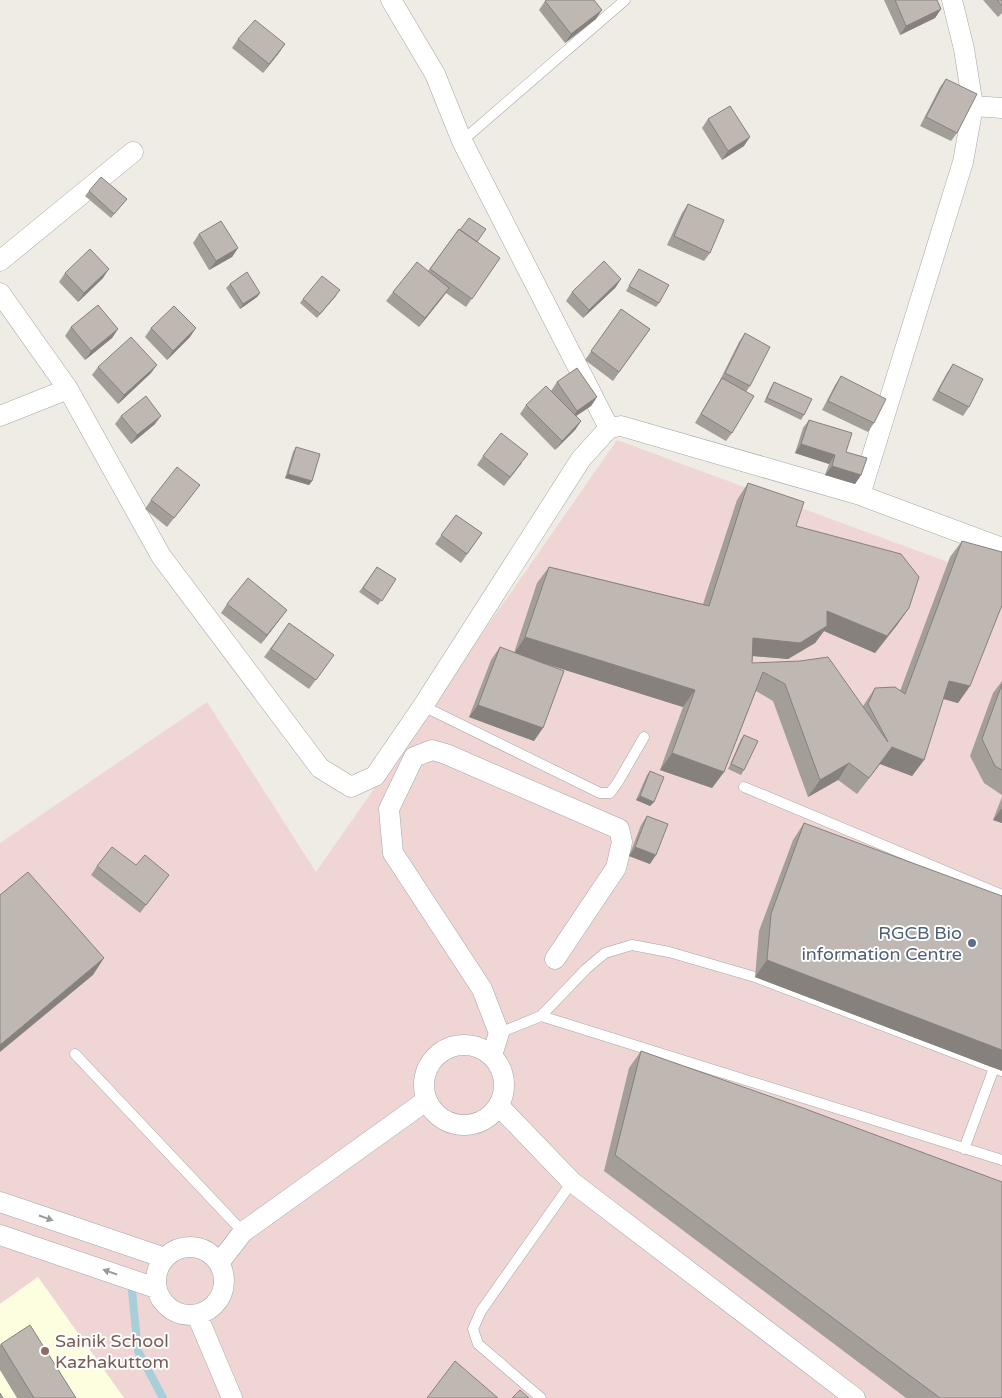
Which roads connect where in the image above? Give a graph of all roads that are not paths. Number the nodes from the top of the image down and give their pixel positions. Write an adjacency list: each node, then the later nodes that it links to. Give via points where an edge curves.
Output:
1 (391, 0): 6 (street, via 435,74)
2 (624, 0): 6 (lane)
3 (952, 0): 4 (street)
4 (973, 106): 5 (street); 13 (street, via 963,162)
5 (1002, 108)
6 (462, 141): 12 (street)
7 (133, 152): 8 (street)
8 (0, 261)
9 (0, 293): 10 (street)
10 (68, 389): 11 (street); 15 (street, via 161,556 320,768 351,787 375,776)
11 (0, 416)
12 (609, 428): 13 (street, via 621,426); 15 (street, via 581,460)
13 (860, 495): 14 (street)
14 (1002, 548)
15 (422, 706): 16 (lane, via 600,793 610,793)
16 (644, 737)
17 (744, 787): 18 (lane)
18 (1002, 894)
19 (555, 959): 21 (street, via 616,868 622,842 619,829 446,754 432,750 414,757 389,809 393,852 482,989)
20 (541, 1016): 21 (lane); 24 (lane, via 605,953 632,945 755,976); 27 (lane)
21 (499, 1033): 23 (street)
22 (75, 1054): 31 (lane)
23 (492, 1055): 25 (street, via 468,1044 454,1045 441,1051 425,1073); 26 (street, via 504,1079 504,1093)
24 (998, 1070): 27 (lane)
25 (427, 1100): 26 (street, via 443,1119 467,1125 491,1116); 31 (street)
26 (499, 1106): 29 (street)
27 (964, 1149): 28 (lane)
28 (1002, 1160)
29 (572, 1182): 38 (lane, via 481,1311 474,1329 478,1344); 39 (street)
30 (0, 1202): 33 (street, one-way to 33)
31 (243, 1232): 34 (street)
32 (0, 1235): 35 (street, one-way to 32)
33 (164, 1258): 34 (street, via 182,1248 193,1247 208,1252); 35 (street, via 158,1267)
34 (219, 1263): 36 (street, via 224,1284 221,1294 215,1304)
35 (156, 1288): 36 (street, via 166,1307 176,1313)
36 (197, 1314): 37 (street)
37 (232, 1398)
38 (541, 1398)
39 (855, 1398)

